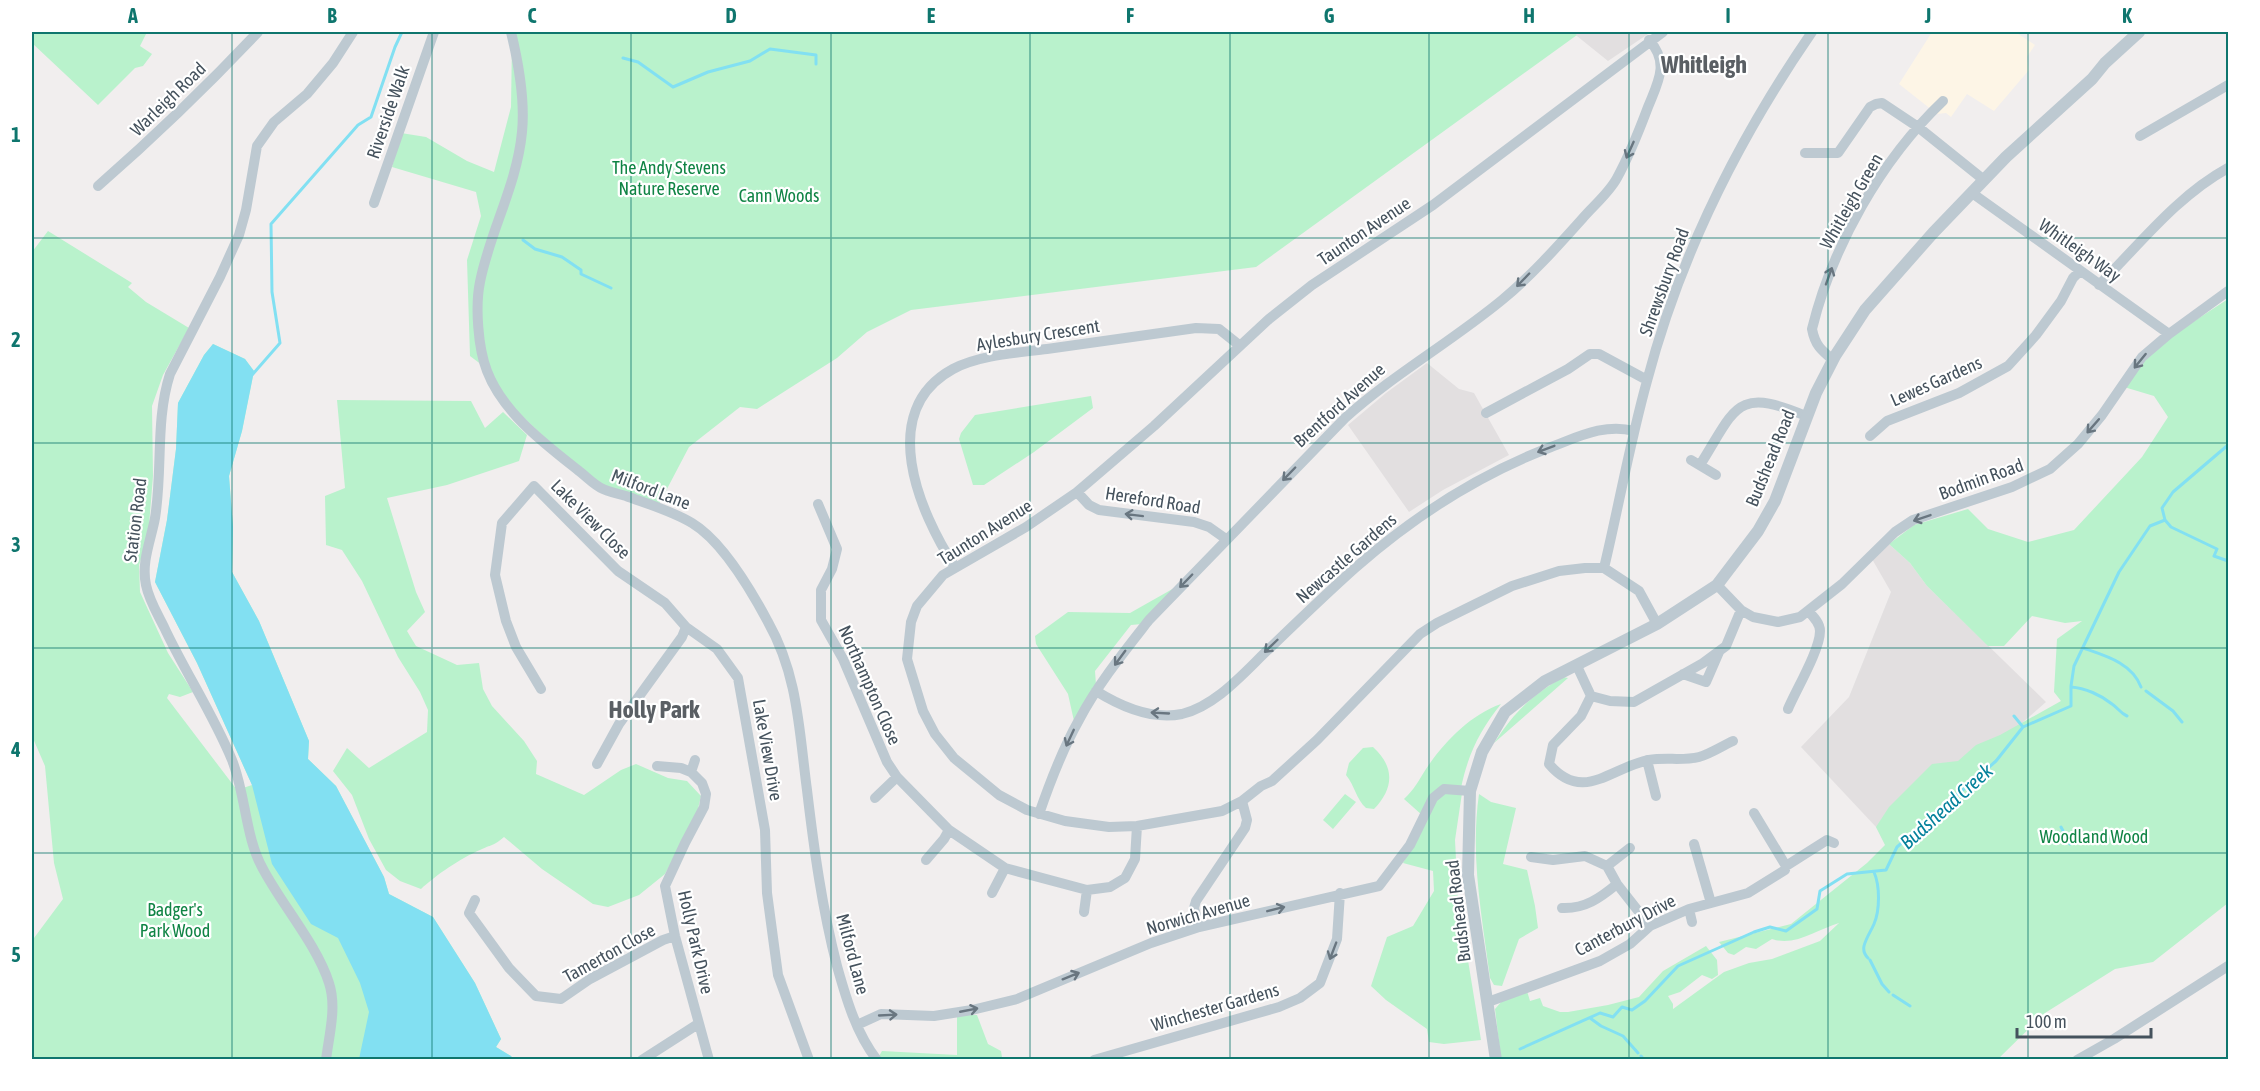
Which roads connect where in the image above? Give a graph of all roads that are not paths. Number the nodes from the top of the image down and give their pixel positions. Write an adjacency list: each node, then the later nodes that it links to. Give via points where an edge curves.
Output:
1 (258, 32): 16 (street, Warleigh Road)
2 (353, 32): 88 (street, Station Road, via 307,94 274,122 257,146 238,235 165,389 160,410 155,517 145,570 150,598 219,731 239,779 262,867 330,983 332,1018)
3 (434, 32): 18 (street, Riverside Walk)
4 (511, 32): 87 (street, Milford Lane, via 523,131 512,188 479,284 478,334 486,370 498,394 557,454 603,489 695,524 744,579 785,654 794,688 826,924)
5 (1663, 32): 8 (street, Taunton Avenue)
6 (1812, 32): 25 (street, Shrewsbury Road, via 1764,105 1723,181 1692,248)
7 (2139, 32): 15 (street, Budshead Road)
8 (1649, 40): 23 (street, Taunton Avenue, via 1433,206 1312,285); 33 (street, Brentford Avenue, one-way to 33, via 1661,59 1660,74 1616,180 1517,287 1373,394)
9 (2229, 85): 12 (street)
10 (1942, 101): 11 (street, Whitleigh Green)
11 (1918, 127): 13 (street, via 1882,103 1876,104 1838,153); 15 (street); 24 (street, Whitleigh Green, one-way to 11, via 1818,348 1812,329 1835,260 1854,220)
12 (2140, 136)
13 (1805, 153)
14 (2229, 168): 20 (street, via 2208,179 2144,236)
15 (1984, 180): 17 (street, Budshead Road)
16 (98, 186)
17 (1972, 194): 19 (street, Whitleigh Way); 24 (street, Budshead Road, via 1872,302)
18 (374, 203)
19 (2080, 271): 20 (street, Whitleigh Way); 29 (street, Lewes Gardens, via 2036,335 2008,366 1959,393 1887,421)
20 (2099, 285): 22 (street, Whitleigh Way)
21 (2229, 291): 22 (street, Bodmin Road)
22 (2169, 333): 38 (street, Bodmin Road, one-way to 38, via 2142,357 2078,444 2050,469 2012,487 1913,520)
23 (1239, 345): 31 (street, Taunton Avenue); 34 (street, Aylesbury Crescent, via 1219,329 1196,328 998,356 953,369 937,381 922,397 908,441 912,469 926,512)
24 (1833, 360): 27 (street, Budshead Road)
25 (1647, 380): 26 (street, via 1599,354 1590,354); 28 (street, Shrewsbury Road)
26 (1486, 413)
27 (1806, 416): 30 (street, via 1766,402 1742,406 1696,462); 36 (street, Budshead Road, via 1775,501 1758,531)
28 (1634, 431): 35 (street, Shrewsbury Road); 45 (street, Newcastle Gardens, one-way to 45, via 1601,430 1575,438 1534,454 1442,503 1355,568 1207,703 1181,714 1156,714 1126,708)
29 (1870, 436)
30 (1716, 475)
31 (1077, 492): 33 (street, Hereford Road, one-way to 31, via 1194,522 1098,510); 34 (street, Taunton Avenue, via 1026,527)
32 (818, 504): 54 (street, Northampton Close, via 837,549 821,590 821,620 843,658)
33 (1226, 539): 45 (street, Brentford Avenue, one-way to 45, via 1149,620)
34 (955, 567): 60 (street, Taunton Avenue, via 917,606 911,622 908,659 915,689 935,734 954,758 999,795)
35 (1604, 568): 39 (street, via 1639,591); 58 (street, Taunton Avenue, via 1559,571 1512,586 1437,623 1408,646 1272,781)
36 (1717, 585): 37 (street, Bodmin Road); 39 (street, Budshead Road)
37 (1741, 610): 38 (street, Bodmin Road, via 1778,622); 41 (street, via 1726,646)
38 (1808, 611): 47 (street, via 1821,628 1818,644)
39 (1657, 624): 42 (street, Budshead Road)
40 (686, 627): 44 (street, Lake View Close, via 665,603 618,571 534,486 502,523 495,575 516,646); 51 (street, via 619,724); 91 (street, Lake View Drive, via 717,649 738,678 765,830 767,893 778,975)
41 (1719, 652): 43 (street); 43 (street, via 1706,682)
42 (1577, 666): 46 (street); 55 (street, Budshead Road, via 1545,681 1505,712 1482,752)
43 (1683, 674): 46 (street, via 1634,702)
44 (541, 689)
45 (1096, 691): 60 (street, Brentford Avenue, one-way to 60, via 1053,773)
46 (1591, 696): 50 (street, via 1581,716 1553,745 1549,764 1559,776 1574,782 1592,782)
47 (1788, 710)
48 (1733, 741): 50 (street, via 1700,757)
49 (695, 760): 53 (street)
50 (1647, 760): 56 (street)
51 (597, 764)
52 (657, 766): 53 (street)
53 (691, 772): 83 (street, Holly Park Drive, via 706,794 704,807 665,886)
54 (897, 777): 57 (street); 62 (street, Northampton Close)
55 (1470, 791): 74 (street, Norwich Avenue, via 1444,789 1433,798 1410,845 1379,886); 85 (street, Budshead Road, via 1468,875)
56 (1656, 796)
57 (875, 798)
58 (1242, 801): 61 (street, Taunton Avenue, via 1222,811); 82 (street, via 1245,828 1196,901)
59 (1754, 813): 69 (street)
60 (1039, 814): 61 (street, Taunton Avenue, via 1109,827)
61 (1137, 826): 72 (street, Northampton Close, via 1135,859 1125,878 1110,887)
62 (949, 830): 67 (street); 70 (street, Northampton Close)
63 (1834, 843): 69 (street, Canterbury Drive, via 1827,840)
64 (1694, 844): 76 (street)
65 (1630, 849): 68 (street)
66 (1530, 858): 68 (street, via 1585,856)
67 (926, 860)
68 (1607, 866): 71 (street)
69 (1786, 866): 76 (street, Canterbury Drive, via 1748,893)
70 (1005, 868): 72 (street, Northampton Close); 73 (street)
71 (1617, 884): 77 (street, via 1596,902); 81 (street)
72 (1087, 890): 79 (street)
73 (992, 892)
74 (1340, 893): 82 (street, Norwich Avenue, one-way to 74); 93 (street, Winchester Gardens, one-way to 93, via 1337,939 1320,983 1300,998)
75 (475, 900): 83 (street, Tamerton Close, via 469,913 509,968 536,996 561,999 590,979)
76 (1711, 903): 78 (street, Canterbury Drive)
77 (1562, 908)
78 (1689, 909): 80 (street); 81 (street, Canterbury Drive)
79 (1084, 912)
80 (1692, 922)
81 (1650, 926): 85 (street, Canterbury Drive, via 1630,944 1600,961)
82 (1199, 927): 87 (street, Norwich Avenue, one-way to 82, via 881,1014 934,1016 1017,999)
83 (675, 936): 86 (street, Holly Park Drive)
84 (2227, 969): 95 (street)
85 (1488, 1002): 94 (street, Budshead Road)
86 (698, 1024): 89 (street); 90 (street, Holly Park Drive)
87 (857, 1025): 92 (street, Milford Lane)
88 (326, 1059)
89 (642, 1059)
90 (709, 1059)
91 (809, 1059)
92 (874, 1059)
93 (1094, 1059)
94 (1496, 1059)
95 (2077, 1059)

